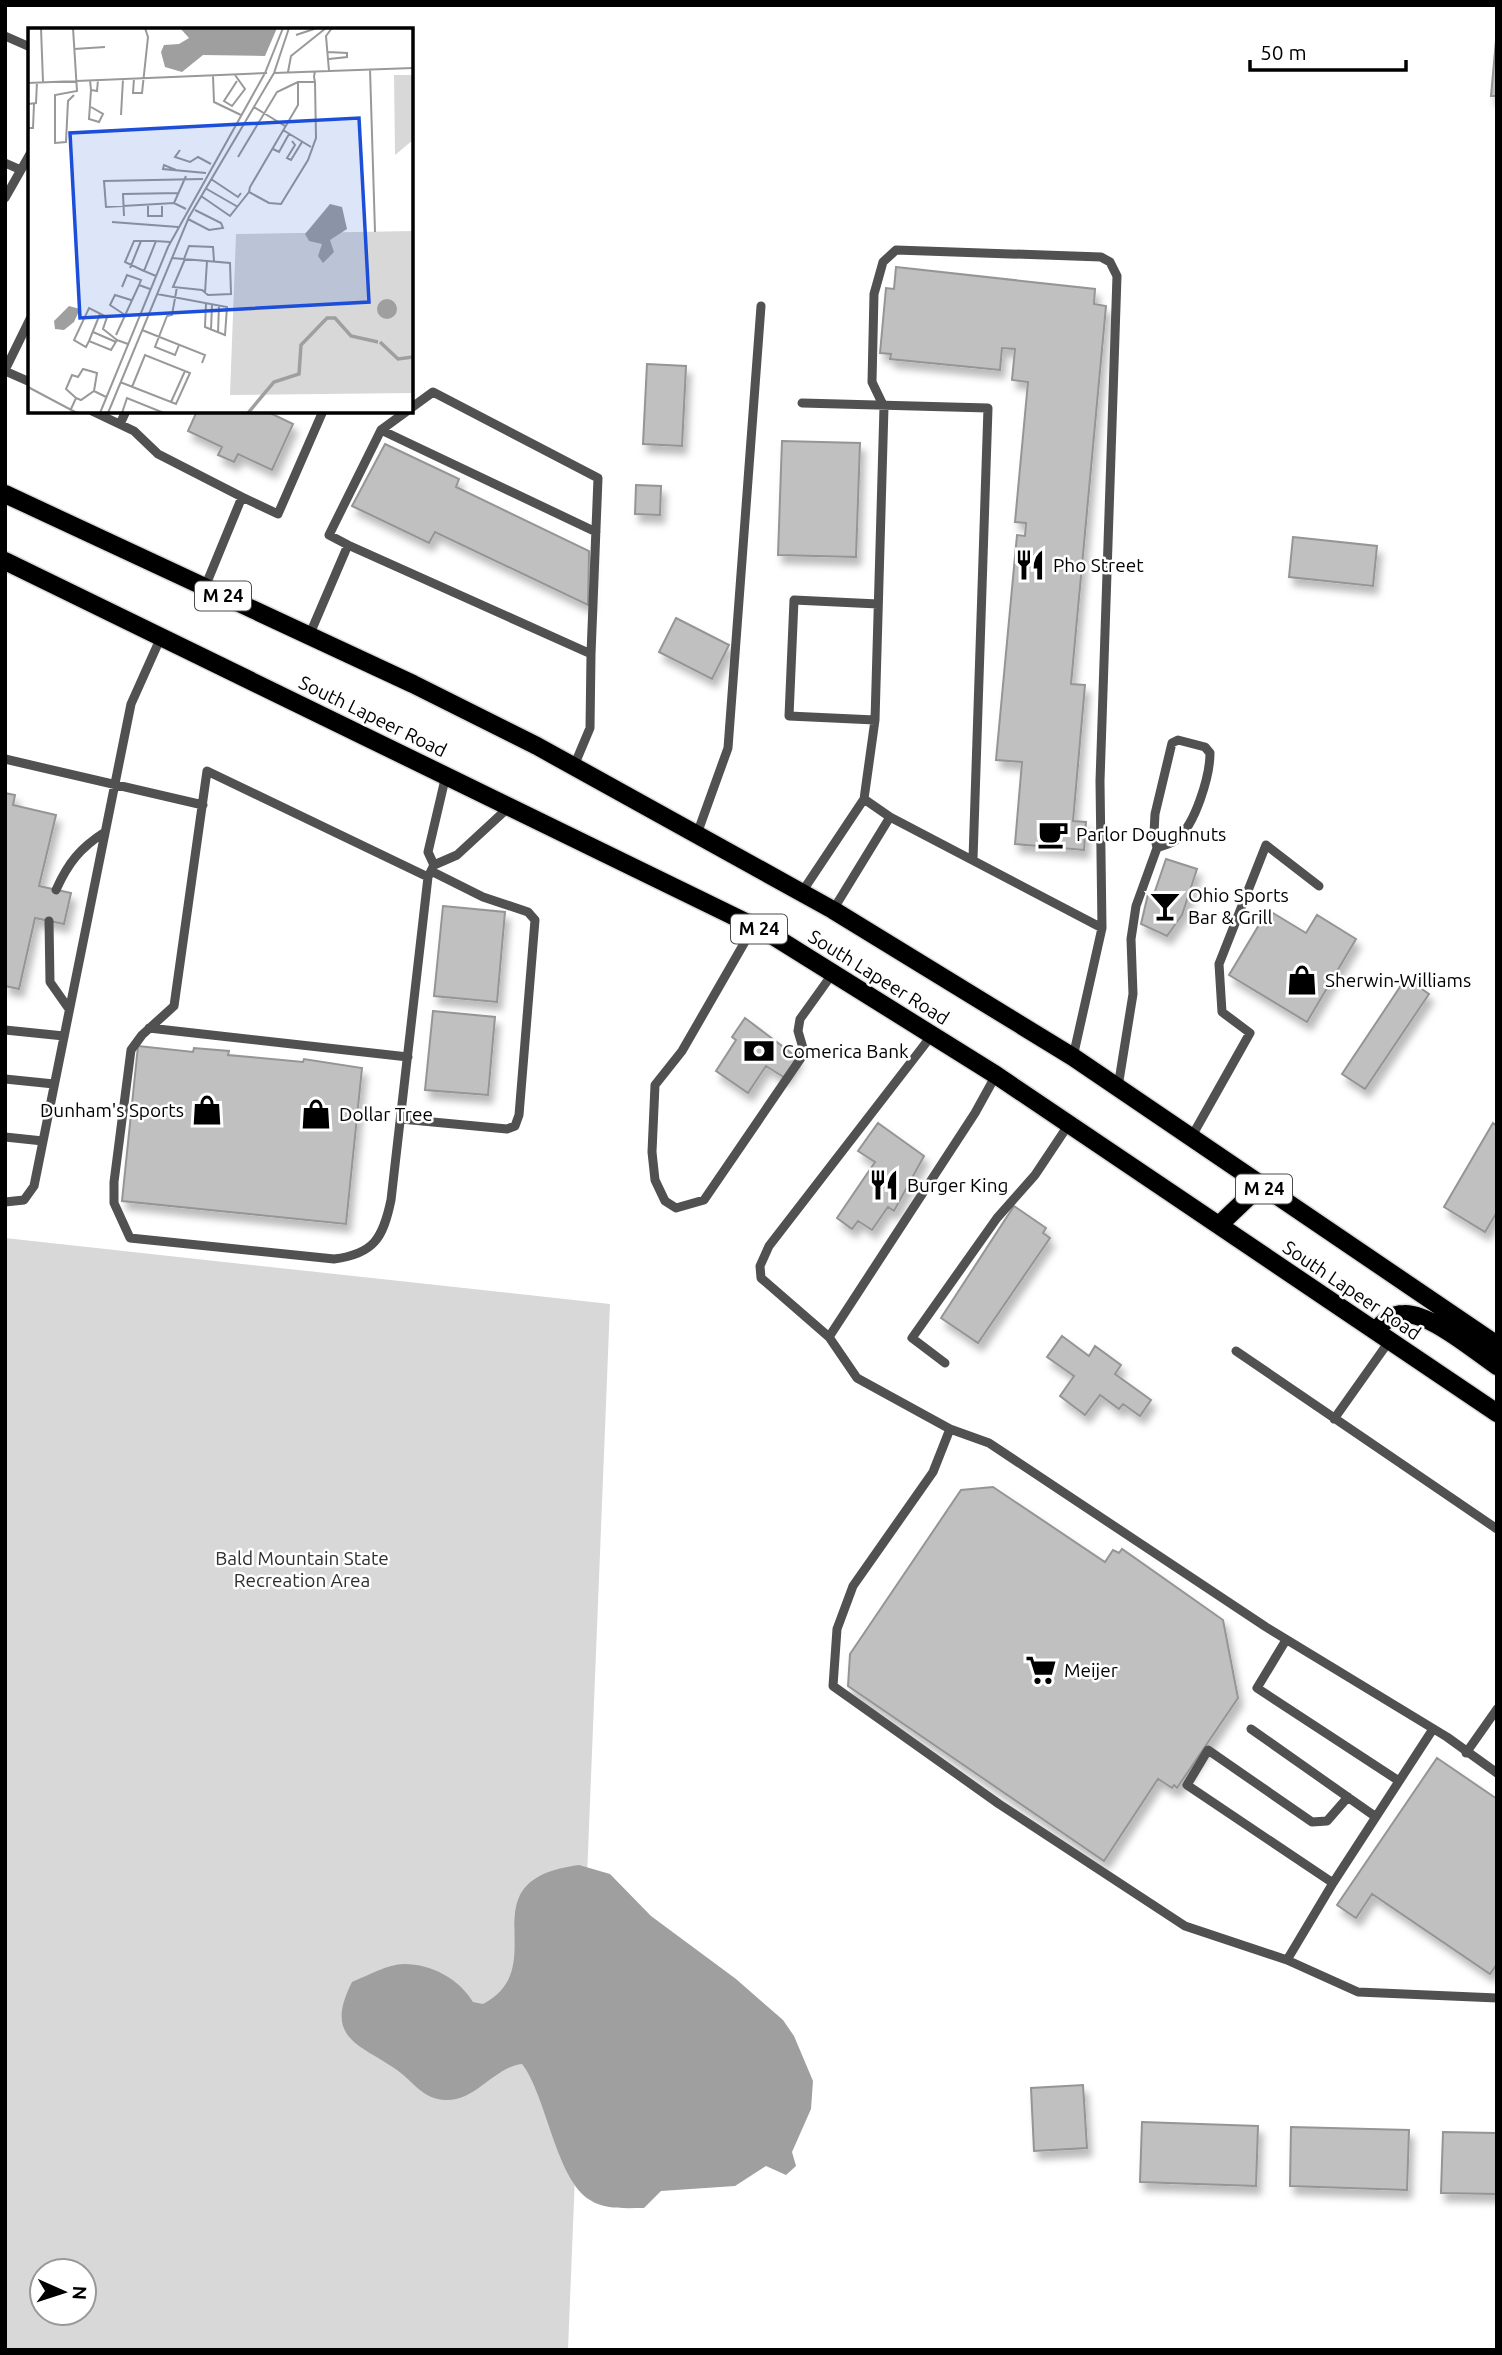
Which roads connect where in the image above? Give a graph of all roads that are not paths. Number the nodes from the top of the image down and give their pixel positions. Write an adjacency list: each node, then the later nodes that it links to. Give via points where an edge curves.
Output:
1 (5, 36): 2 (lane)
2 (28, 46)
3 (28, 157): 5 (lane)
4 (5, 163): 5 (lane)
5 (20, 170): 6 (lane)
6 (5, 198)
7 (761, 306): 40 (lane, via 728,748)
8 (28, 322): 9 (lane)
9 (5, 370): 10 (lane)
10 (28, 381)
11 (802, 403): 13 (lane)
12 (413, 407): 22 (lane, via 433,392 598,478)
13 (884, 407): 26 (lane); 42 (lane, via 988,408); 50 (lane, via 872,382 874,294 883,262 896,250 1101,257 1115,269 1100,781)
14 (96, 413): 18 (lane)
15 (125, 413): 18 (lane)
16 (322, 413): 21 (lane, via 278,514)
17 (405, 413): 19 (lane)
18 (120, 424): 21 (lane, via 158,454)
19 (381, 430): 22 (lane); 23 (lane, via 329,535)
20 (5, 494): 25 (main road, South Lapeer Road / M 24)
21 (242, 496): 25 (lane)
22 (596, 532): 29 (lane)
23 (348, 545): 28 (lane); 29 (lane)
24 (5, 561): 27 (main road, South Lapeer Road / M 24)
25 (205, 588): 28 (main road, South Lapeer Road / M 24)
26 (878, 604): 30 (lane); 30 (lane, via 794,600 789,716)
27 (161, 636): 33 (main road, South Lapeer Road / M 24); 34 (lane, via 131,704)
28 (309, 636): 32 (main road, South Lapeer Road / M 24)
29 (591, 654): 32 (lane, via 590,728)
30 (875, 720): 35 (lane)
31 (5, 759): 34 (lane)
32 (574, 766): 40 (main road, South Lapeer Road / M 24)
33 (446, 775): 37 (main road, South Lapeer Road / M 24); 43 (lane, via 428,852)
34 (114, 786): 36 (lane); 39 (lane)
35 (864, 799): 38 (lane); 46 (lane)
36 (203, 805): 43 (lane, via 207,771); 53 (lane, via 174,1006)
37 (510, 806): 43 (lane, via 457,855); 49 (main road, South Lapeer Road / M 24)
38 (890, 817): 42 (lane); 47 (lane)
39 (105, 832): 45 (lane, via 69,862); 52 (lane)
40 (698, 834): 46 (main road, South Lapeer Road / M 24)
41 (1157, 848): 41 (lane, via 1176,841 1188,828 1210,769 1210,753 1205,747 1178,740 1172,743 1155,814); 62 (lane, via 1136,906 1133,994)
42 (973, 859): 50 (lane)
43 (431, 871): 57 (lane); 63 (lane, via 483,897 528,912 535,920 519,1115 515,1126 506,1129)
44 (1320, 886): 65 (lane, via 1266,845 1219,964 1222,1012 1250,1033)
45 (56, 890)
46 (802, 892): 47 (main road, South Lapeer Road / M 24)
47 (833, 910): 58 (main road, South Lapeer Road / M 24)
48 (49, 921): 52 (lane, via 50,982)
49 (754, 926): 51 (main road, South Lapeer Road / M 24); 51 (lane, via 682,1052 655,1085 655,1180 665,1201 676,1208 695,1204 712,1192 801,1058 800,1019)
50 (1102, 928): 58 (lane)
51 (833, 973): 55 (main road, South Lapeer Road / M 24)
52 (69, 1009): 56 (lane)
53 (149, 1028): 57 (lane); 63 (lane, via 131,1050 114,1182 114,1203 130,1238 334,1259 356,1256 377,1242 387,1222)
54 (5, 1030): 56 (lane)
55 (932, 1035): 59 (main road, South Lapeer Road / M 24); 72 (lane, via 769,1246 760,1266 761,1278)
56 (64, 1036): 61 (lane)
57 (408, 1057): 63 (lane)
58 (1073, 1057): 62 (main road, South Lapeer Road / M 24)
59 (996, 1075): 64 (main road, South Lapeer Road / M 24); 72 (lane)
60 (5, 1079): 61 (lane)
61 (54, 1084): 67 (lane)
62 (1118, 1087): 65 (main road, South Lapeer Road / M 24)
63 (401, 1119)
64 (1069, 1124): 70 (main road, South Lapeer Road / M 24); 75 (lane, via 912,1338)
65 (1192, 1136): 68 (main road, South Lapeer Road / M 24)
66 (5, 1137): 67 (lane)
67 (43, 1141): 69 (lane, via 34,1186 24,1200)
68 (1260, 1186): 70 (main road); 73 (main road, South Lapeer Road / M 24)
69 (5, 1202)
70 (1219, 1225): 71 (main road, South Lapeer Road / M 24)
71 (1383, 1335): 76 (main road, via 1390,1317 1405,1313 1420,1317); 77 (main road, South Lapeer Road / M 24); 78 (lane)
72 (829, 1337): 79 (lane, via 857,1378)
73 (1497, 1345)
74 (1236, 1352): 78 (lane)
75 (945, 1363)
76 (1497, 1366)
77 (1497, 1413)
78 (1334, 1419): 80 (lane)
79 (950, 1429): 81 (lane, via 989,1443); 91 (lane, via 933,1472 853,1586 837,1629 833,1685 999,1804 1185,1926)
80 (1497, 1530)
81 (1286, 1640): 83 (lane); 87 (lane, via 1257,1688)
82 (1497, 1709): 85 (lane)
83 (1433, 1729): 85 (lane); 87 (lane)
84 (1251, 1730): 88 (lane)
85 (1466, 1753): 86 (lane)
86 (1497, 1773)
87 (1399, 1781): 89 (lane)
88 (1348, 1797): 89 (lane); 90 (lane, via 1327,1821 1312,1822 1208,1750 1187,1785)
89 (1376, 1817): 90 (lane)
90 (1334, 1883): 91 (lane)
91 (1287, 1960): 92 (lane, via 1358,1992)
92 (1497, 1998)

